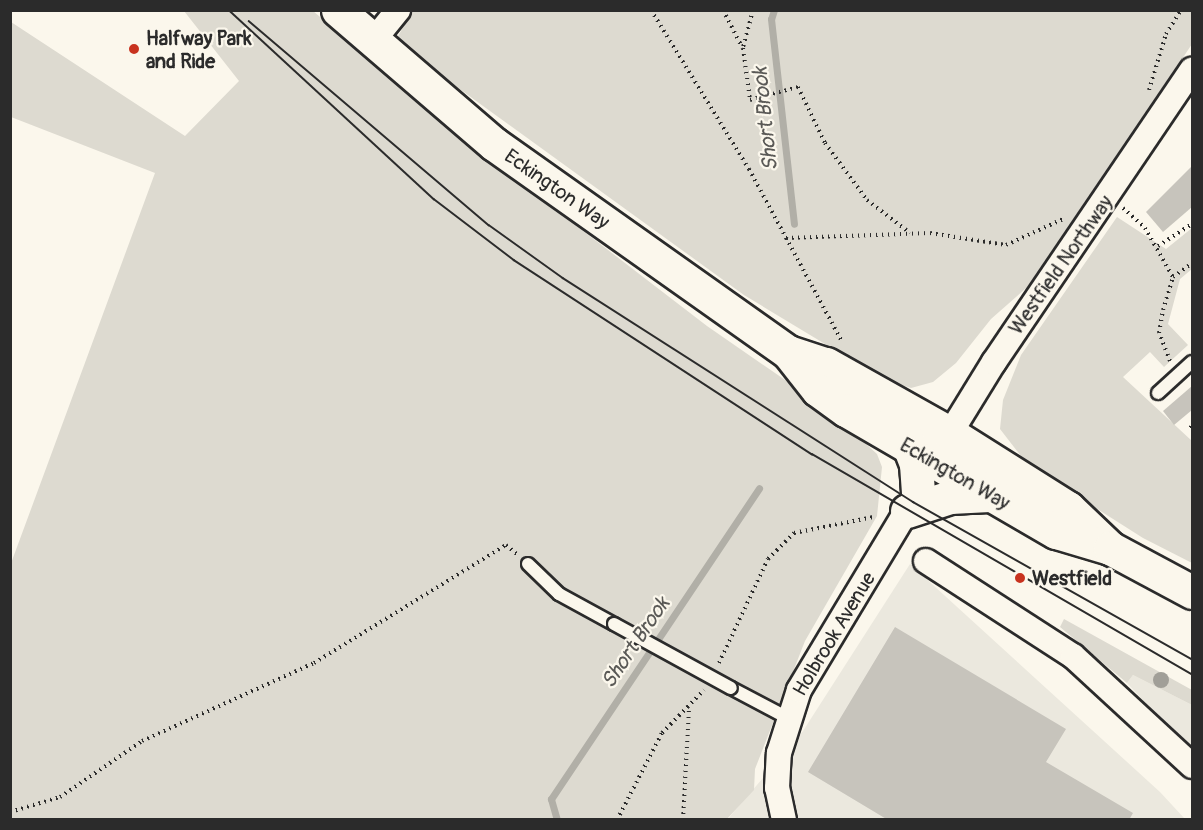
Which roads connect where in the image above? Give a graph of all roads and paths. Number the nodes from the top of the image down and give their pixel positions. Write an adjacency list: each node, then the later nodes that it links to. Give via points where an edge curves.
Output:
1 (338, 10): 6 (main road, Eckington Way)
2 (398, 10): 6 (street)
3 (651, 10): 13 (path, via 707,96)
4 (723, 10): 7 (path)
5 (753, 10): 7 (path)
6 (373, 41): 18 (main road, Eckington Way, via 494,144)
7 (743, 48): 12 (path, via 750,100 798,87 825,143 867,200)
8 (1191, 76): 9 (street, Westfield Northway)
9 (1108, 196): 14 (path, via 1145,228); 23 (street, Westfield Northway)
10 (1068, 217): 12 (path, via 1005,245)
11 (1192, 224): 14 (path)
12 (911, 233): 13 (path)
13 (786, 238): 17 (path)
14 (1158, 246): 16 (path)
15 (1192, 263): 16 (path)
16 (1173, 277): 20 (path, via 1160,333 1164,354)
17 (846, 350)
18 (788, 352): 21 (main road, Eckington Way, via 826,364); 24 (main road, Eckington Way, via 818,390)
19 (1192, 362): 20 (lane)
20 (1181, 372): 22 (lane)
21 (869, 393): 23 (main road, Eckington Way, via 890,398); 24 (main road, via 885,407)
22 (1158, 393)
23 (949, 433): 24 (street, Westfield Northway); 28 (main road, Eckington Way, via 1068,508)
24 (922, 455): 25 (main road, Eckington Way); 26 (main road)
25 (989, 495): 26 (main road); 28 (main road, Eckington Way, via 1056,532)
26 (913, 501): 35 (street, Holbrook Avenue, via 799,690)
27 (873, 517): 32 (path, via 794,533 768,559)
28 (1110, 548): 31 (main road, Eckington Way)
29 (926, 561): 36 (street, via 1073,656)
30 (528, 564): 35 (lane, bridge, via 559,594); 37 (path, via 507,545 314,663 142,741 60,797)
31 (1192, 592)
32 (716, 668)
33 (705, 688): 34 (path)
34 (689, 707): 38 (path, via 662,733); 39 (path)
35 (788, 718): 40 (street, Holbrook Avenue, via 777,788)
36 (1192, 766)
37 (10, 812)
38 (617, 819)
39 (683, 819)
40 (784, 819)

